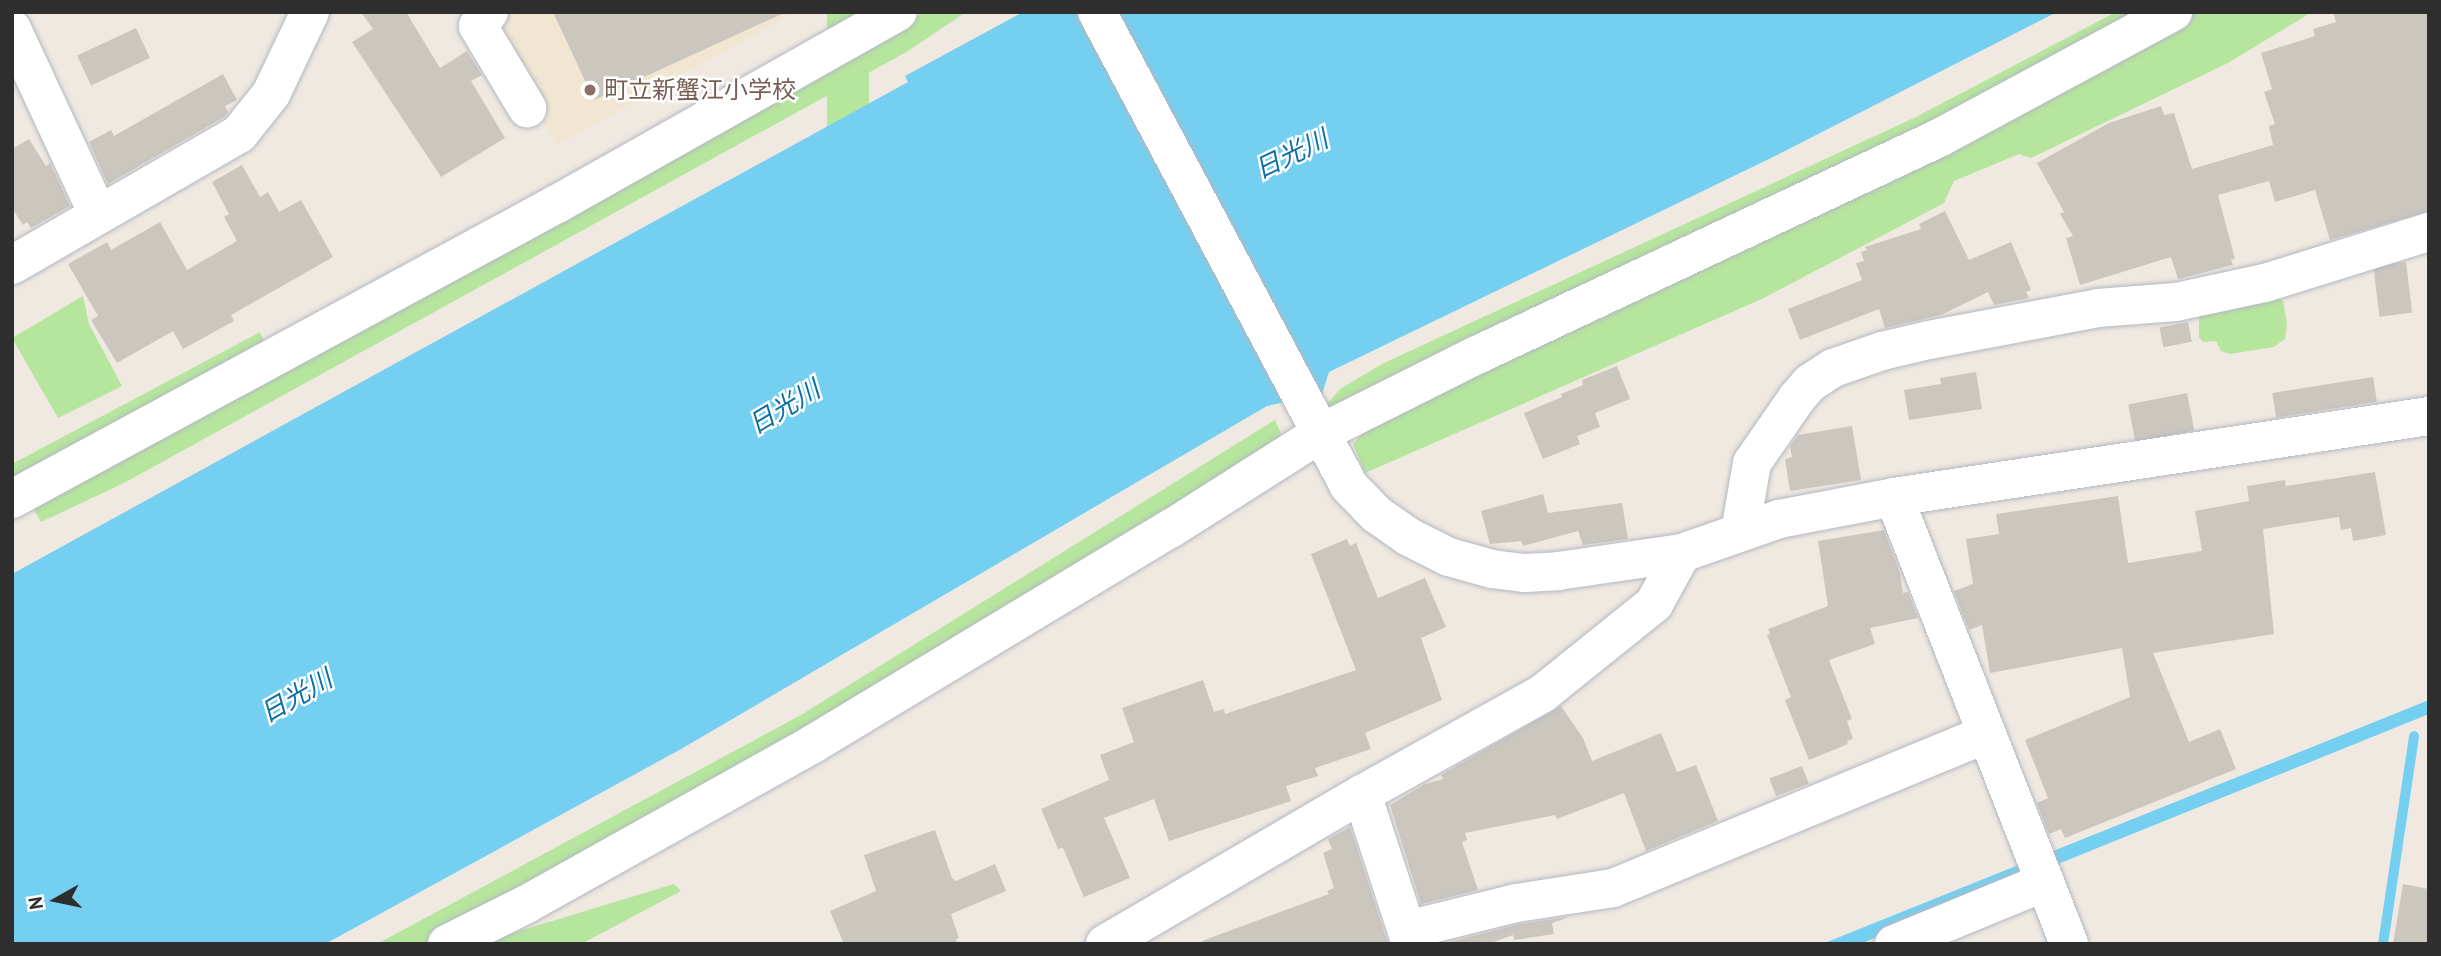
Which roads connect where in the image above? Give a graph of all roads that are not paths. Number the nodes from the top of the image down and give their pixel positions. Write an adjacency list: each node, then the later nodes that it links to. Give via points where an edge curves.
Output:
1 (310, 12): 8 (street, via 271,94 239,134)
2 (489, 12): 7 (street, via 478,26)
3 (898, 12): 14 (street, via 557,204)
4 (1097, 12): 12 (street)
5 (2173, 12): 12 (street, via 1939,138)
6 (12, 29): 8 (street)
7 (527, 108)
8 (98, 214): 10 (street)
9 (2429, 232): 15 (street, via 2265,283 2176,302 2098,308 1929,340 1833,368 1797,398 1752,463)
10 (12, 265)
11 (2429, 416): 13 (street)
12 (1318, 427): 16 (street, via 1349,486 1376,514 1449,557 1525,573); 21 (street, via 1170,529 813,744)
13 (1894, 497): 15 (street, via 1779,519); 17 (street)
14 (12, 499)
15 (1740, 532): 16 (street)
16 (1682, 553): 18 (street, via 1654,604 1542,694)
17 (1987, 734): 19 (street); 20 (street, via 1613,888 1516,903)
18 (1362, 793): 20 (street); 22 (street)
19 (2040, 871): 23 (street); 24 (street)
20 (1409, 937)
21 (447, 944)
22 (1105, 944)
23 (1894, 944)
24 (2069, 944)

